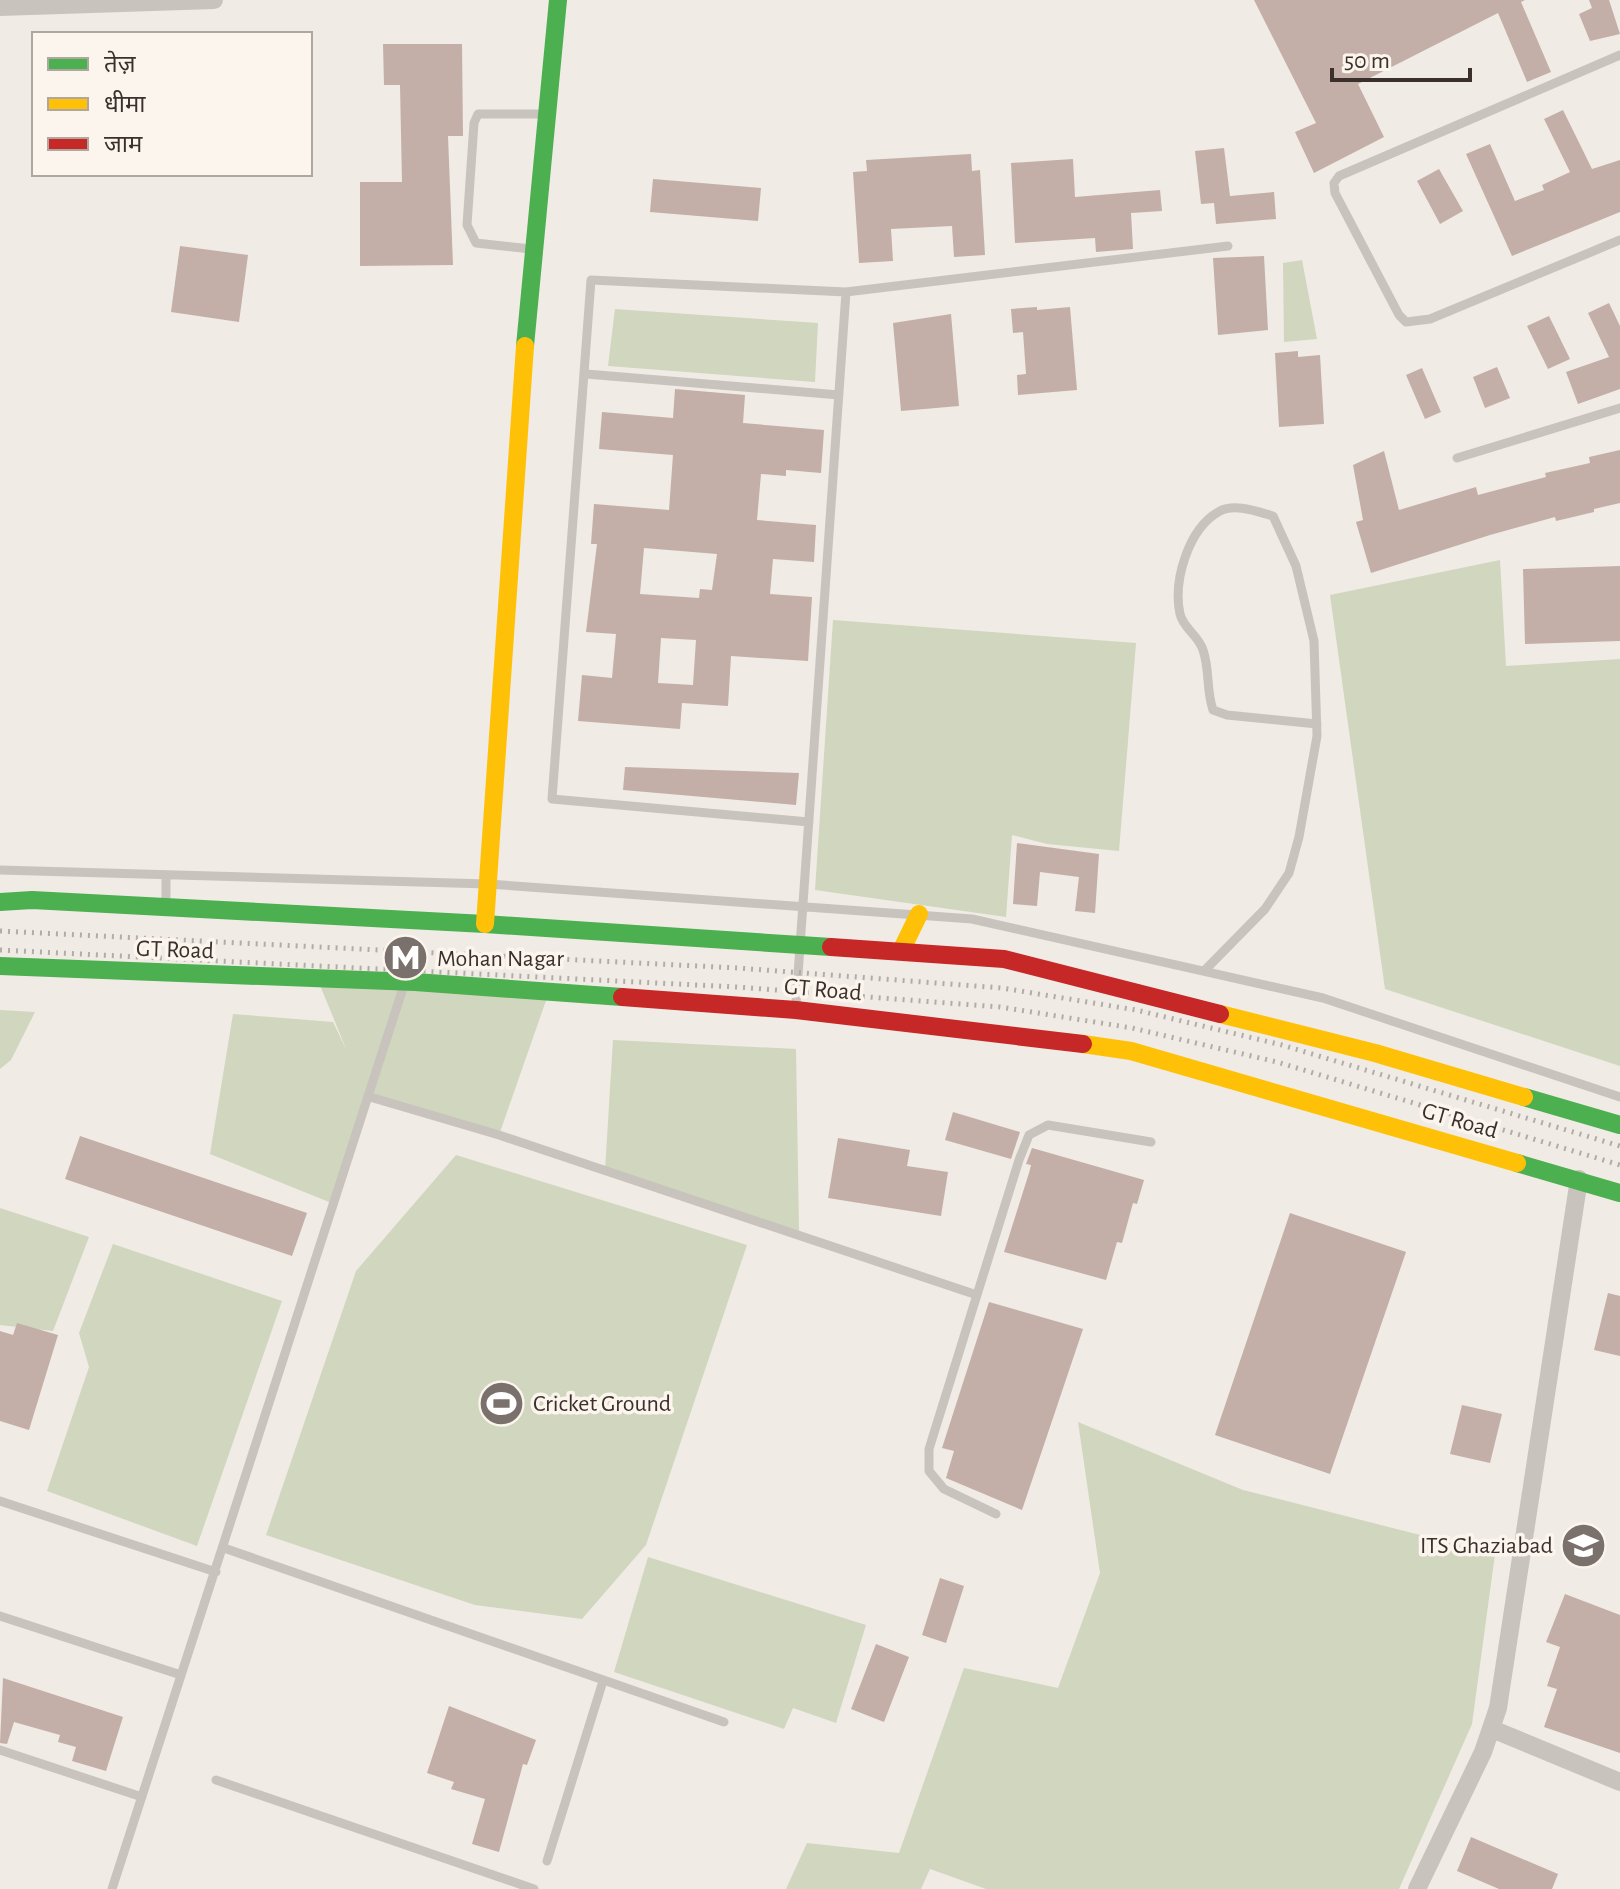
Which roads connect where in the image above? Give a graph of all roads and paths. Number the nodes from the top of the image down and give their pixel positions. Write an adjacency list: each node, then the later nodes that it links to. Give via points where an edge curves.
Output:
1 (214, 0): 3 (street)
2 (558, 0): 5 (main road)
3 (0, 7)
4 (1620, 55): 6 (lane, via 1339,176 1334,183 1406,322 1430,319)
5 (547, 114): 8 (main road); 8 (lane, via 490,112 478,114 474,123 469,235 476,243)
6 (1620, 240)
7 (1228, 246): 9 (lane)
8 (534, 249): 18 (main road, via 515,445)
9 (846, 292): 10 (lane, via 591,280); 11 (lane)
10 (586, 374): 11 (lane); 15 (lane, via 552,799)
11 (839, 395): 15 (lane)
12 (1620, 408): 13 (lane)
13 (1457, 458)
14 (1317, 724): 14 (lane, via 1314,641 1296,566 1273,516 1249,509 1221,510 1197,530 1178,596 1181,618 1202,646 1213,710); 27 (lane, via 1289,873 1265,909)
15 (809, 822): 20 (lane)
16 (0, 870): 17 (lane)
17 (166, 875): 18 (lane); 21 (lane)
18 (488, 884): 20 (lane); 23 (main road)
19 (0, 902): 21 (main road, GT Road)
20 (804, 905): 22 (lane); 24 (lane)
21 (166, 907): 23 (main road, GT Road)
22 (919, 914): 25 (main road); 27 (lane, via 1040,931)
23 (485, 924): 24 (main road, GT Road)
24 (801, 944): 25 (main road, GT Road); 29 (lane)
25 (901, 951): 32 (main road, GT Road, via 1004,959 1127,988)
26 (0, 966): 28 (main road, GT Road)
27 (1205, 970): 31 (lane, via 1323,998)
28 (405, 981): 29 (main road, GT Road); 30 (lane)
29 (796, 1010): 34 (main road, GT Road, via 1131,1051)
30 (370, 1097): 36 (lane); 39 (lane)
31 (1620, 1097)
32 (1620, 1125)
33 (1151, 1142): 36 (lane, via 1048,1125 1029,1135)
34 (1579, 1179): 35 (main road, GT Road); 45 (street)
35 (1620, 1193)
36 (974, 1294): 38 (lane, via 929,1449 929,1471 944,1489)
37 (0, 1501): 40 (lane)
38 (996, 1514)
39 (224, 1548): 40 (lane); 43 (lane)
40 (216, 1572): 42 (lane)
41 (0, 1616): 42 (lane)
42 (181, 1675): 49 (lane)
43 (603, 1681): 44 (lane); 50 (lane)
44 (724, 1722)
45 (1492, 1729): 48 (street); 53 (street)
46 (0, 1750): 49 (lane)
47 (216, 1780): 52 (lane)
48 (1620, 1782)
49 (142, 1797): 51 (lane)
50 (547, 1861)
51 (112, 1889)
52 (534, 1889)
53 (1417, 1889)

